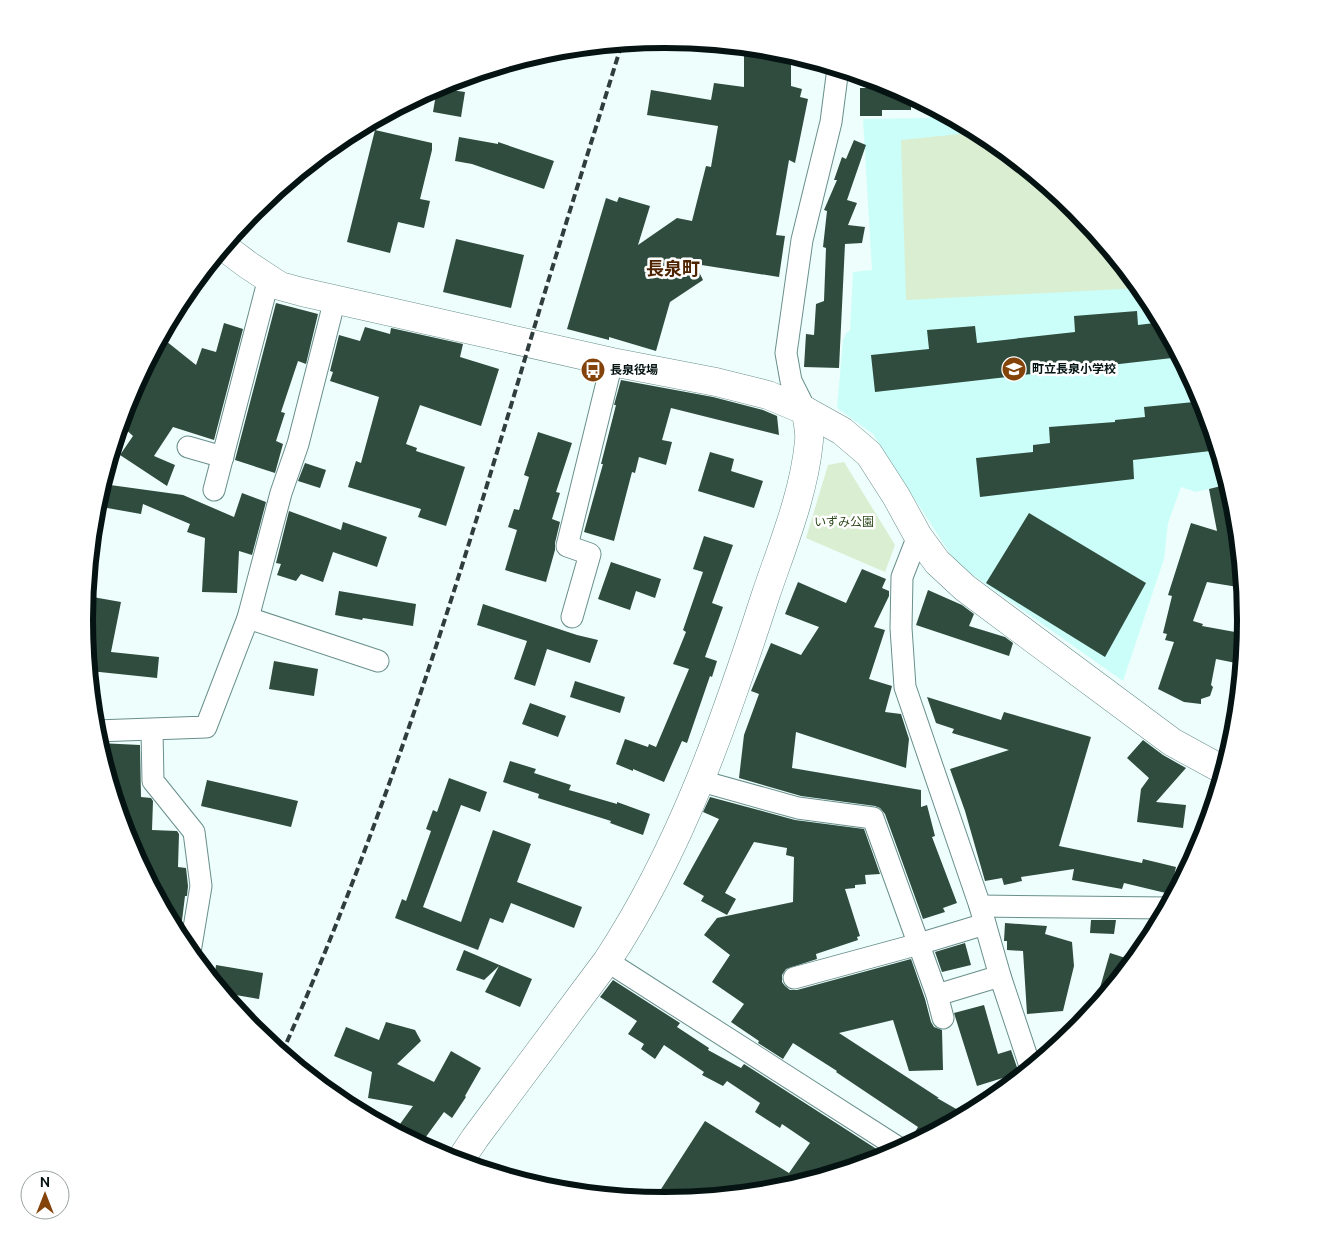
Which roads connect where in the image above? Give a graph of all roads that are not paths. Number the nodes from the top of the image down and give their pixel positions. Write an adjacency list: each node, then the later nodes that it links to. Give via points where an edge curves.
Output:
1 (837, 74): 6 (street, via 831,122 802,240 786,353 791,381)
2 (229, 251): 3 (street)
3 (269, 278): 4 (street, via 280,286); 8 (street)
4 (335, 299): 5 (street); 12 (street)
5 (612, 362): 6 (street, via 760,393); 11 (street, via 567,546 590,554)
6 (806, 411): 10 (street, via 842,431 869,454); 17 (street, via 809,439 800,490 742,669)
7 (188, 447): 8 (street)
8 (223, 456): 9 (street)
9 (214, 490)
10 (918, 536): 16 (street, via 937,562 966,588 1172,742); 19 (street, via 902,577 900,628 905,687)
11 (572, 617)
12 (248, 618): 13 (street); 14 (street, via 206,727)
13 (378, 660)
14 (152, 730): 15 (street); 20 (street, via 153,781 194,832 201,886)
15 (105, 731)
16 (1219, 768)
17 (701, 781): 21 (street, via 798,808 874,818); 22 (street, via 661,867)
18 (1161, 908): 19 (street)
19 (983, 915): 21 (street); 23 (street)
20 (192, 941)
21 (919, 944): 24 (street); 25 (street)
22 (607, 961): 28 (street); 29 (street)
23 (1000, 976): 25 (street); 27 (street)
24 (794, 978)
25 (938, 995): 26 (street)
26 (943, 1018)
27 (1029, 1062)
28 (894, 1145)
29 (463, 1155)

